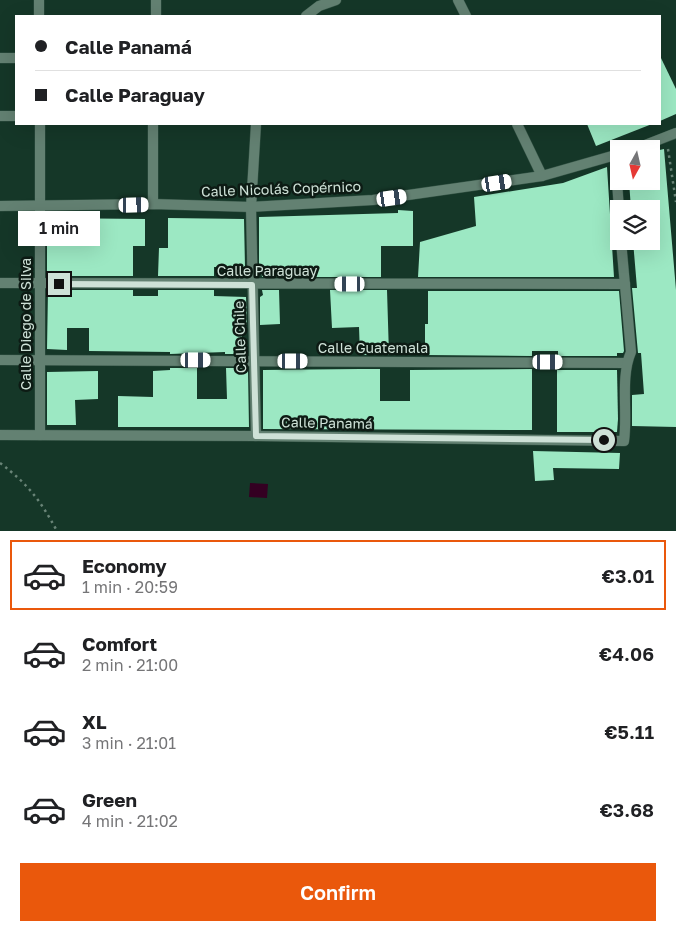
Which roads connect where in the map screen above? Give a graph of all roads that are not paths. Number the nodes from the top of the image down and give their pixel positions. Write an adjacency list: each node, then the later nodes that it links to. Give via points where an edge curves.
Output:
1 (39, 0): 7 (street)
2 (156, 0): 8 (street)
3 (308, 0): 6 (street)
4 (336, 0): 6 (street)
5 (458, 0): 10 (street)
6 (319, 6): 9 (street)
7 (39, 15)
8 (156, 15)
9 (307, 15)
10 (466, 15)
11 (0, 58): 12 (street)
12 (15, 58)
13 (0, 116): 14 (street)
14 (15, 116)
15 (40, 125): 25 (street, Calle Diego de Silva)
16 (153, 125): 23 (street)
17 (256, 125): 26 (street, Calle Chile)
18 (517, 125): 22 (street)
19 (671, 135): 20 (street)
20 (658, 140)
21 (610, 156): 22 (street, Calle Nicolás Copérnico)
22 (542, 176): 26 (street, Calle Nicolás Copérnico, via 374,200)
23 (153, 204): 25 (street, Calle Nicolás Copérnico); 26 (street, Calle Nicolás Copérnico)
24 (0, 206): 25 (street, Calle Nicolás Copérnico)
25 (40, 206): 29 (street, Calle Diego de Silva)
26 (251, 207): 31 (street, Calle Chile)
27 (622, 250): 30 (street)
28 (0, 283): 29 (street, Calle Paraguay)
29 (39, 284): 31 (street, Calle Paraguay); 33 (street, Calle Diego de Silva)
30 (625, 284): 31 (street, Calle Paraguay); 35 (street, via 631,352)
31 (252, 285): 34 (street, Calle Chile)
32 (0, 360): 33 (street, Calle Guatemala)
33 (39, 360): 34 (street, Calle Guatemala); 37 (street, Calle Diego de Silva)
34 (254, 360): 35 (street, Calle Guatemala); 38 (street, Calle Chile)
35 (626, 363): 38 (street, Calle Panamá, via 624,441)
36 (0, 435): 37 (street, Calle Panamá)
37 (40, 435): 38 (street, Calle Panamá)
38 (256, 436)

